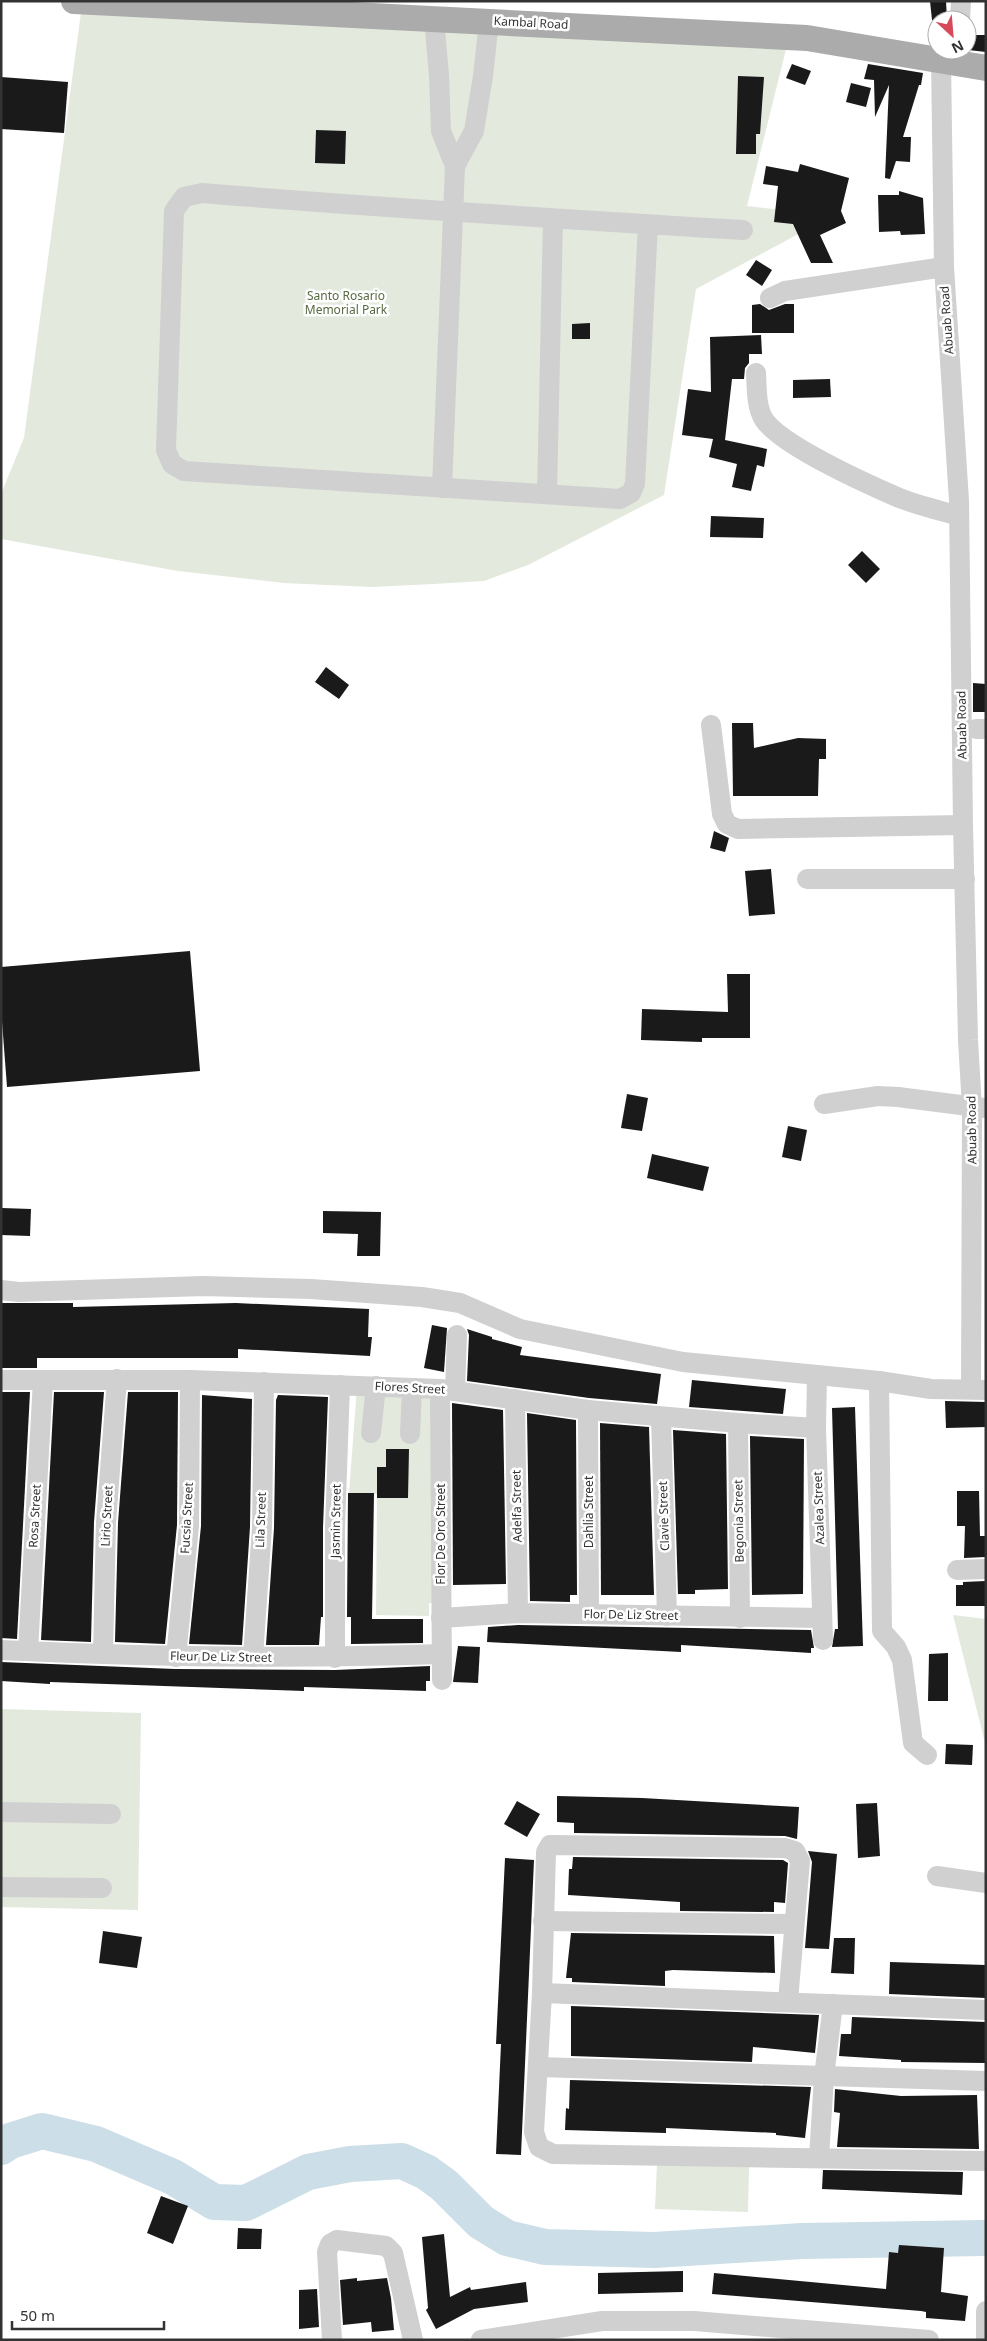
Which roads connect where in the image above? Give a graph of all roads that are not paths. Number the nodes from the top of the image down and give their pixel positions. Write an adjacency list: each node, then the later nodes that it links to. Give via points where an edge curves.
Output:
1 (74, 1): 2 (main road, Kambal Road)
2 (82, 1): 3 (main road, Kambal Road)
3 (434, 19): 4 (main road, Kambal Road); 9 (street, via 441,131)
4 (490, 21): 5 (main road, Kambal Road, via 807,38); 9 (street, via 474,131)
5 (927, 55)
6 (952, 60): 14 (street, Abuab Road)
7 (959, 60): 8 (main road, Kambal Road)
8 (986, 68)
9 (456, 166): 10 (street)
10 (454, 213): 11 (street); 17 (street); 17 (street, via 202,193 184,197 174,211 166,450 172,464 184,471)
11 (553, 219): 12 (street); 18 (street)
12 (648, 224): 13 (street); 18 (street, via 635,484 631,493 620,498)
13 (744, 230)
14 (944, 267): 15 (street, via 785,292); 19 (street, Abuab Road)
15 (770, 298)
16 (756, 373): 19 (street, via 763,418 780,436 802,451 898,498)
17 (442, 488): 18 (street)
18 (547, 494)
19 (959, 516): 21 (street, Abuab Road)
20 (711, 725): 21 (street, via 722,814 727,824 738,829)
21 (963, 825): 23 (street, Abuab Road)
22 (808, 878): 23 (street)
23 (965, 879): 25 (street, Abuab Road, via 968,1040)
24 (824, 1104): 25 (street, via 898,1096)
25 (979, 1108): 39 (street, Abuab Road)
26 (1, 1290): 28 (street, via 28,1292 213,1286 414,1296 460,1303 520,1329 683,1362)
27 (458, 1335): 38 (street, Flor De Oro Street)
28 (818, 1375): 33 (street); 44 (street, Azalea Street)
29 (116, 1379): 31 (street, Flores Street); 32 (street, Flores Street); 58 (street, Lirio Street, via 106,1522)
30 (1, 1380): 31 (street, Flores Street)
31 (43, 1380): 57 (street, Rosa Street)
32 (190, 1380): 34 (street, Flores Street); 60 (street, Fucsia Street, via 189,1526)
33 (879, 1380): 39 (street, via 931,1389); 64 (street, via 882,1631 902,1660 913,1743)
34 (264, 1382): 35 (street, Flores Street); 61 (street, Lila Street, via 262,1527)
35 (340, 1385): 36 (street, Flores Street); 62 (street, Jasmin Street)
36 (376, 1386): 37 (street, Flores Street); 45 (street)
37 (412, 1388): 38 (street, Flores Street); 46 (street)
38 (448, 1390): 40 (street, Flores Street); 52 (street, Flor De Oro Street)
39 (979, 1390)
40 (515, 1400): 41 (street, Flores Street); 49 (street, Adelfa Street)
41 (588, 1410): 42 (street, Flores Street); 50 (street, Dahlia Street)
42 (662, 1417): 43 (street, Flores Street); 51 (street, Clavie Street)
43 (738, 1423): 44 (street, Flores Street); 53 (street, Begonia Street)
44 (816, 1428): 54 (street, Azalea Street)
45 (371, 1433)
46 (410, 1434)
47 (986, 1569): 48 (street)
48 (957, 1570)
49 (518, 1613): 50 (street, Flor De Liz Street); 52 (street, Flor De Liz Street)
50 (589, 1614): 51 (street, Flor De Liz Street)
51 (667, 1616): 53 (street, Flor De Liz Street)
52 (441, 1618): 59 (street, Flor De Oro Street)
53 (740, 1618): 54 (street, Flor De Liz Street)
54 (822, 1618): 55 (street, Azalea Street)
55 (823, 1640)
56 (1, 1650): 57 (street, Fleur De Liz Street)
57 (28, 1651): 58 (street, Fleur De Liz Street)
58 (103, 1654): 60 (street, Fleur De Liz Street)
59 (441, 1654): 62 (street, Fleur De Liz Street); 63 (street, Flor De Oro Street)
60 (176, 1657): 61 (street, Fleur De Liz Street)
61 (253, 1658): 62 (street, Fleur De Liz Street)
62 (335, 1658)
63 (442, 1680)
64 (927, 1755)
65 (1, 1812): 66 (street)
66 (111, 1814)
67 (937, 1876): 68 (street)
68 (986, 1884)
69 (1, 1887): 70 (street)
70 (102, 1888)
71 (543, 1921): 72 (street); 72 (street, via 546,1852 550,1845 558,1844 785,1848 795,1851 800,1861); 73 (street)
72 (794, 1924): 74 (street)
73 (542, 1993): 74 (street); 77 (street)
74 (788, 2001): 75 (street)
75 (833, 2004): 76 (street); 78 (street)
76 (986, 2010)
77 (538, 2067): 78 (street); 80 (street, via 534,2132 539,2147 553,2154)
78 (824, 2077): 79 (street); 80 (street)
79 (986, 2081)
80 (819, 2158): 81 (street)
81 (986, 2161)
82 (986, 2311): 87 (street)
83 (332, 2340): 84 (street, via 327,2252 330,2244 337,2240 386,2246 393,2253)
84 (412, 2340)
85 (481, 2340): 86 (street, via 602,2321 694,2321)
86 (929, 2340)
87 (986, 2340)

